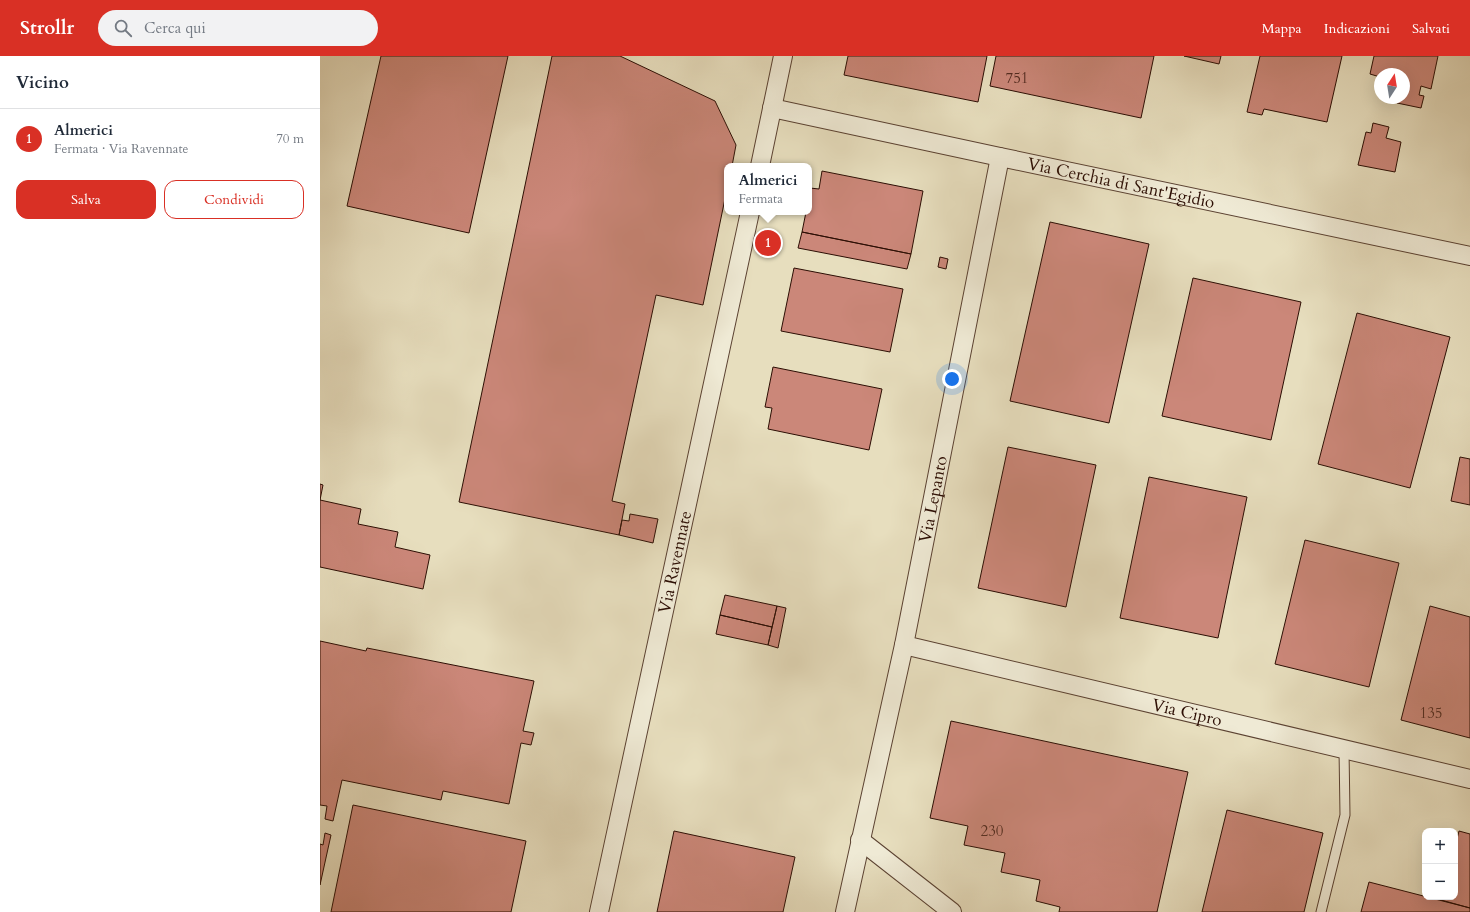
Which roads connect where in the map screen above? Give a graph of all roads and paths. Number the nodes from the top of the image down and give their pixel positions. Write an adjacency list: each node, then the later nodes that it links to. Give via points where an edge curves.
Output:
1 (783, 56): 2 (street)
2 (772, 108): 3 (street, Via Cerchia di Sant'Egidio); 4 (street)
3 (1000, 158): 6 (street, Via Cerchia di Sant'Egidio); 7 (street, Via Lepanto)
4 (761, 163)
5 (749, 215): 11 (street, Via Ravennate)
6 (1470, 256)
7 (904, 645): 8 (street, Via Cipro); 10 (street, Via Lepanto)
8 (1344, 749): 9 (street, Via Cipro); 14 (lane, via 1345,815)
9 (1470, 779)
10 (860, 840): 12 (street, Via Lepanto); 13 (street)
11 (598, 912)
12 (845, 912)
13 (952, 912)
14 (1322, 912)

